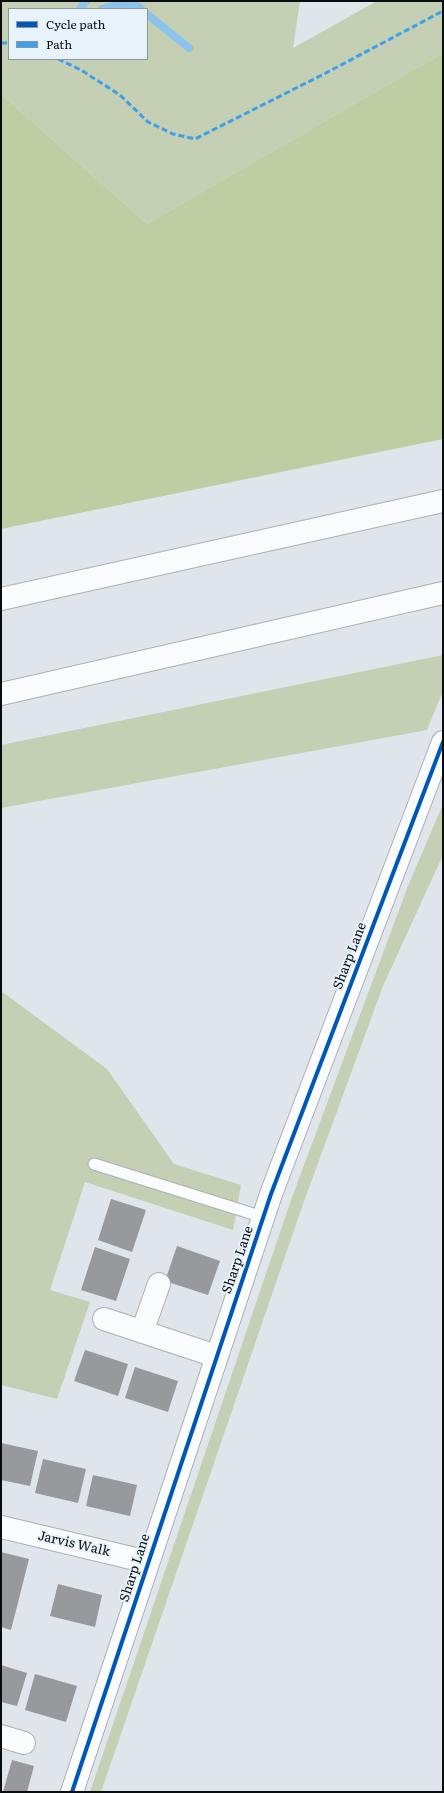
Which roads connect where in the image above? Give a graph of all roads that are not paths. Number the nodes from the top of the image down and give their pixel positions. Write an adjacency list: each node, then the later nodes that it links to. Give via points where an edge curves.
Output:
1 (443, 501): 3 (main road)
2 (443, 593): 4 (main road)
3 (1, 599)
4 (1, 694)
5 (440, 749): 7 (main road, Sharp Lane)
6 (94, 1164): 7 (lane)
7 (263, 1217): 11 (main road, Sharp Lane)
8 (159, 1284): 10 (main road)
9 (104, 1320): 10 (main road)
10 (142, 1332): 11 (main road)
11 (216, 1356): 13 (main road, Sharp Lane)
12 (1, 1527): 13 (main road, Jarvis Walk)
13 (148, 1562): 16 (main road, Sharp Lane)
14 (1, 1736): 15 (main road)
15 (24, 1743)
16 (72, 1792)

